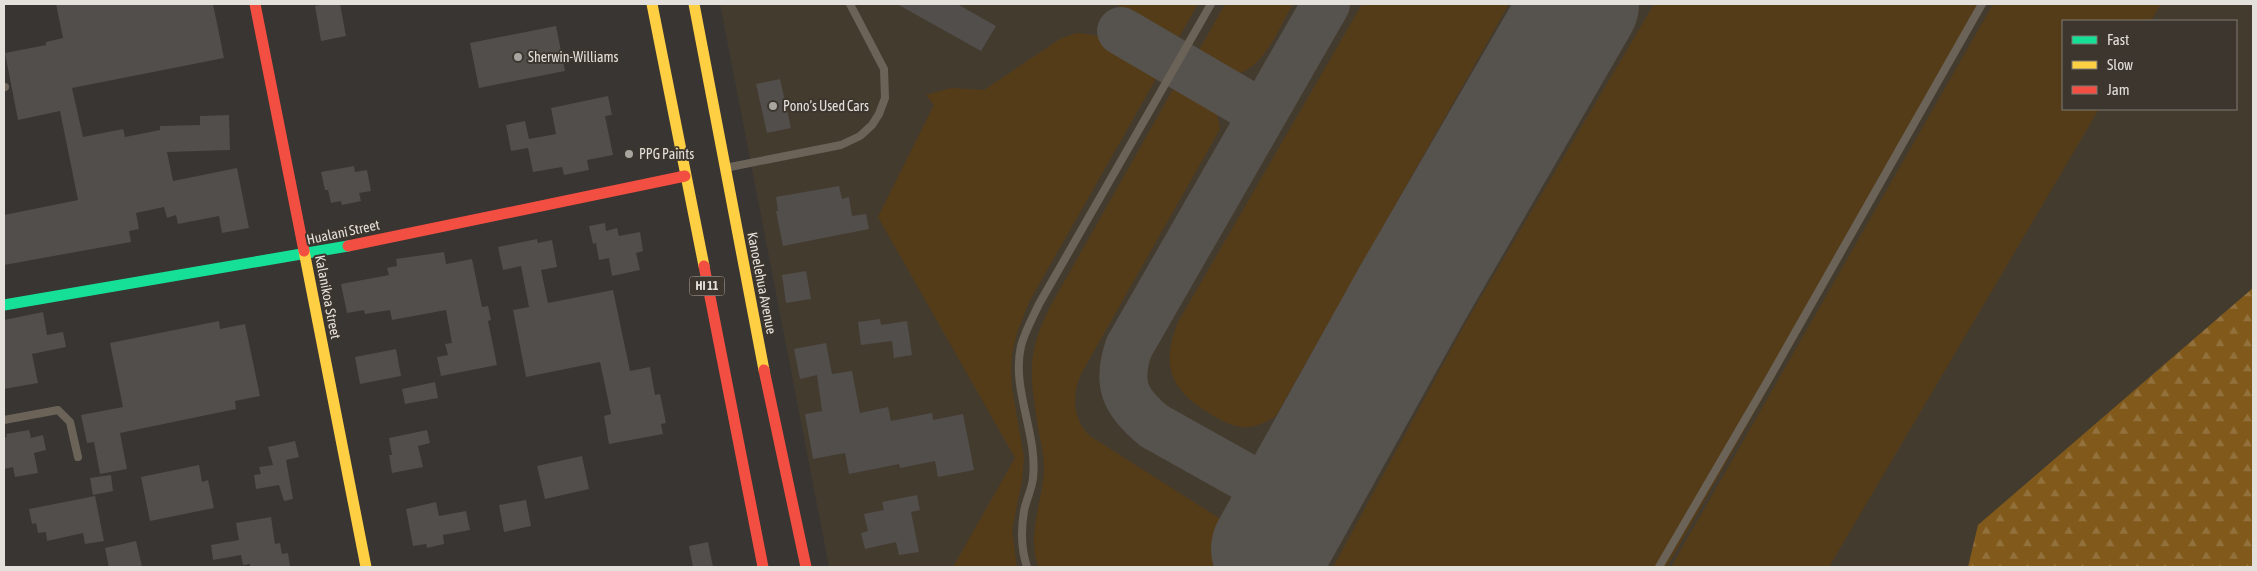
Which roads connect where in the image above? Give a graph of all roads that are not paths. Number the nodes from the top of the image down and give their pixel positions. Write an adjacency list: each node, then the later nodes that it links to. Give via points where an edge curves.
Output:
1 (256, 4): 9 (main road, Kalanikoa Street)
2 (652, 4): 8 (main road, HI 11)
3 (694, 4): 7 (main road, Kanoelehua Avenue)
4 (850, 4): 7 (lane, via 884,69 885,98 872,125 860,136 841,145)
5 (1211, 4): 16 (lane, via 1039,304 1021,346 1022,390 1033,462 1033,479 1024,510 1022,534)
6 (1982, 4): 17 (lane)
7 (725, 168): 15 (main road, Kanoelehua Avenue)
8 (686, 176): 9 (main road, Hualani Street); 14 (main road, HI 11)
9 (305, 255): 10 (main road, Hualani Street); 13 (main road, Kalanikoa Street)
10 (4, 305)
11 (4, 420): 12 (lane, via 58,410 70,422)
12 (78, 457)
13 (366, 567)
14 (763, 567)
15 (806, 567)
16 (1026, 567)
17 (1660, 567)

